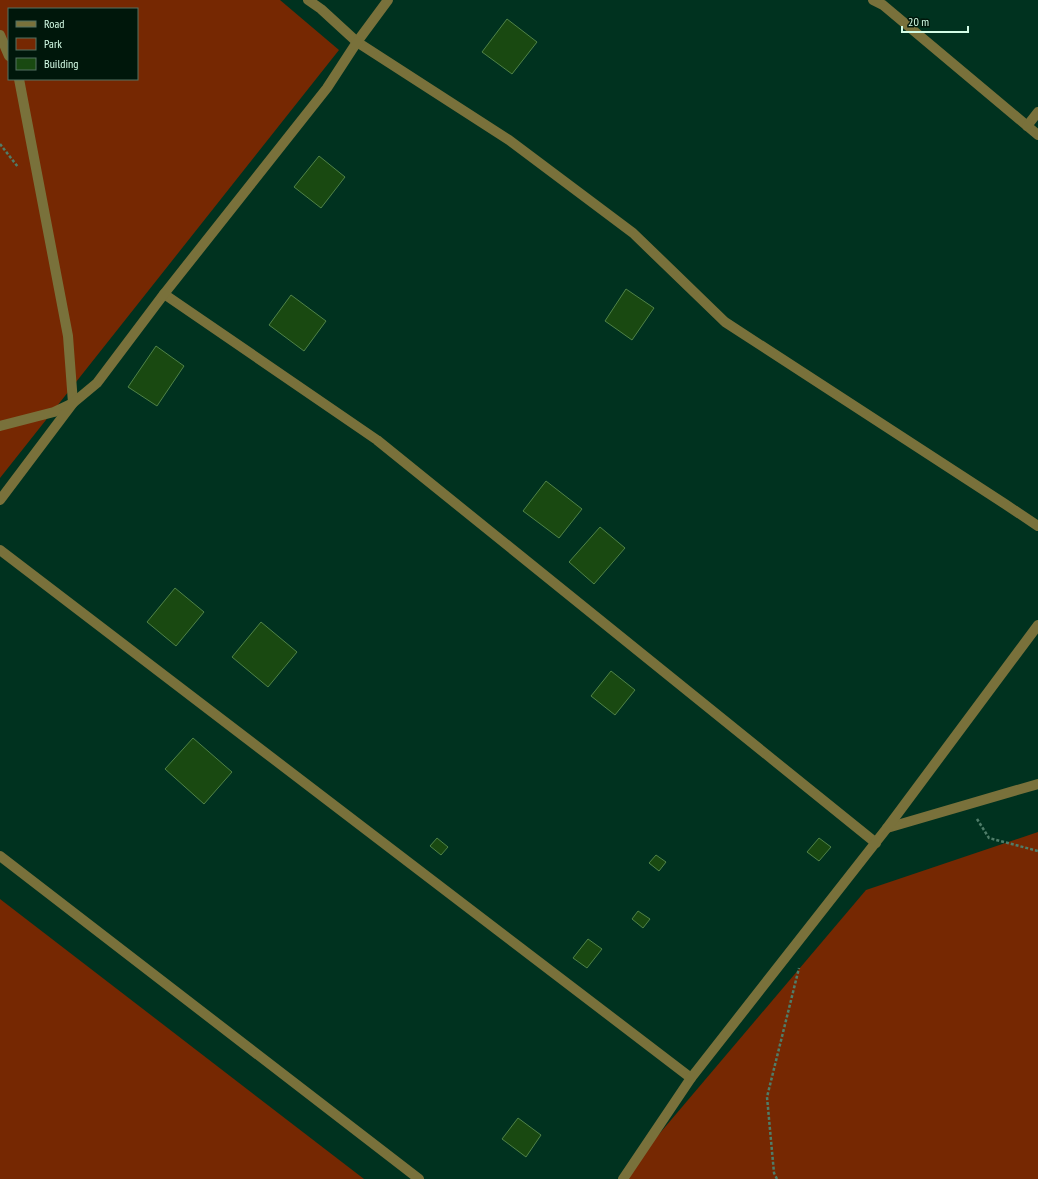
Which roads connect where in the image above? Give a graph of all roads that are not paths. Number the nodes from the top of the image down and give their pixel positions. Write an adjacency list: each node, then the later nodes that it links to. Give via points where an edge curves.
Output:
1 (308, 0): 5 (street)
2 (388, 0): 5 (street)
3 (873, 0): 9 (street, via 883,5)
4 (0, 35): 6 (street)
5 (357, 42): 11 (street, via 327,88); 15 (street, via 509,140 633,233 725,322)
6 (8, 54)
7 (19, 80): 12 (street, via 68,336)
8 (1038, 112): 9 (street)
9 (1027, 126): 10 (street)
10 (1038, 135)
11 (164, 294): 12 (street, via 97,383); 20 (street, via 377,440)
12 (73, 403): 13 (street, via 54,412); 14 (street)
13 (0, 426)
14 (0, 500)
15 (1038, 526)
16 (0, 550): 22 (street)
17 (1038, 625): 19 (street)
18 (1038, 784): 19 (street)
19 (887, 828): 20 (street)
20 (876, 843): 22 (street)
21 (0, 856): 23 (street)
22 (691, 1078): 24 (street)
23 (419, 1179)
24 (623, 1179)

